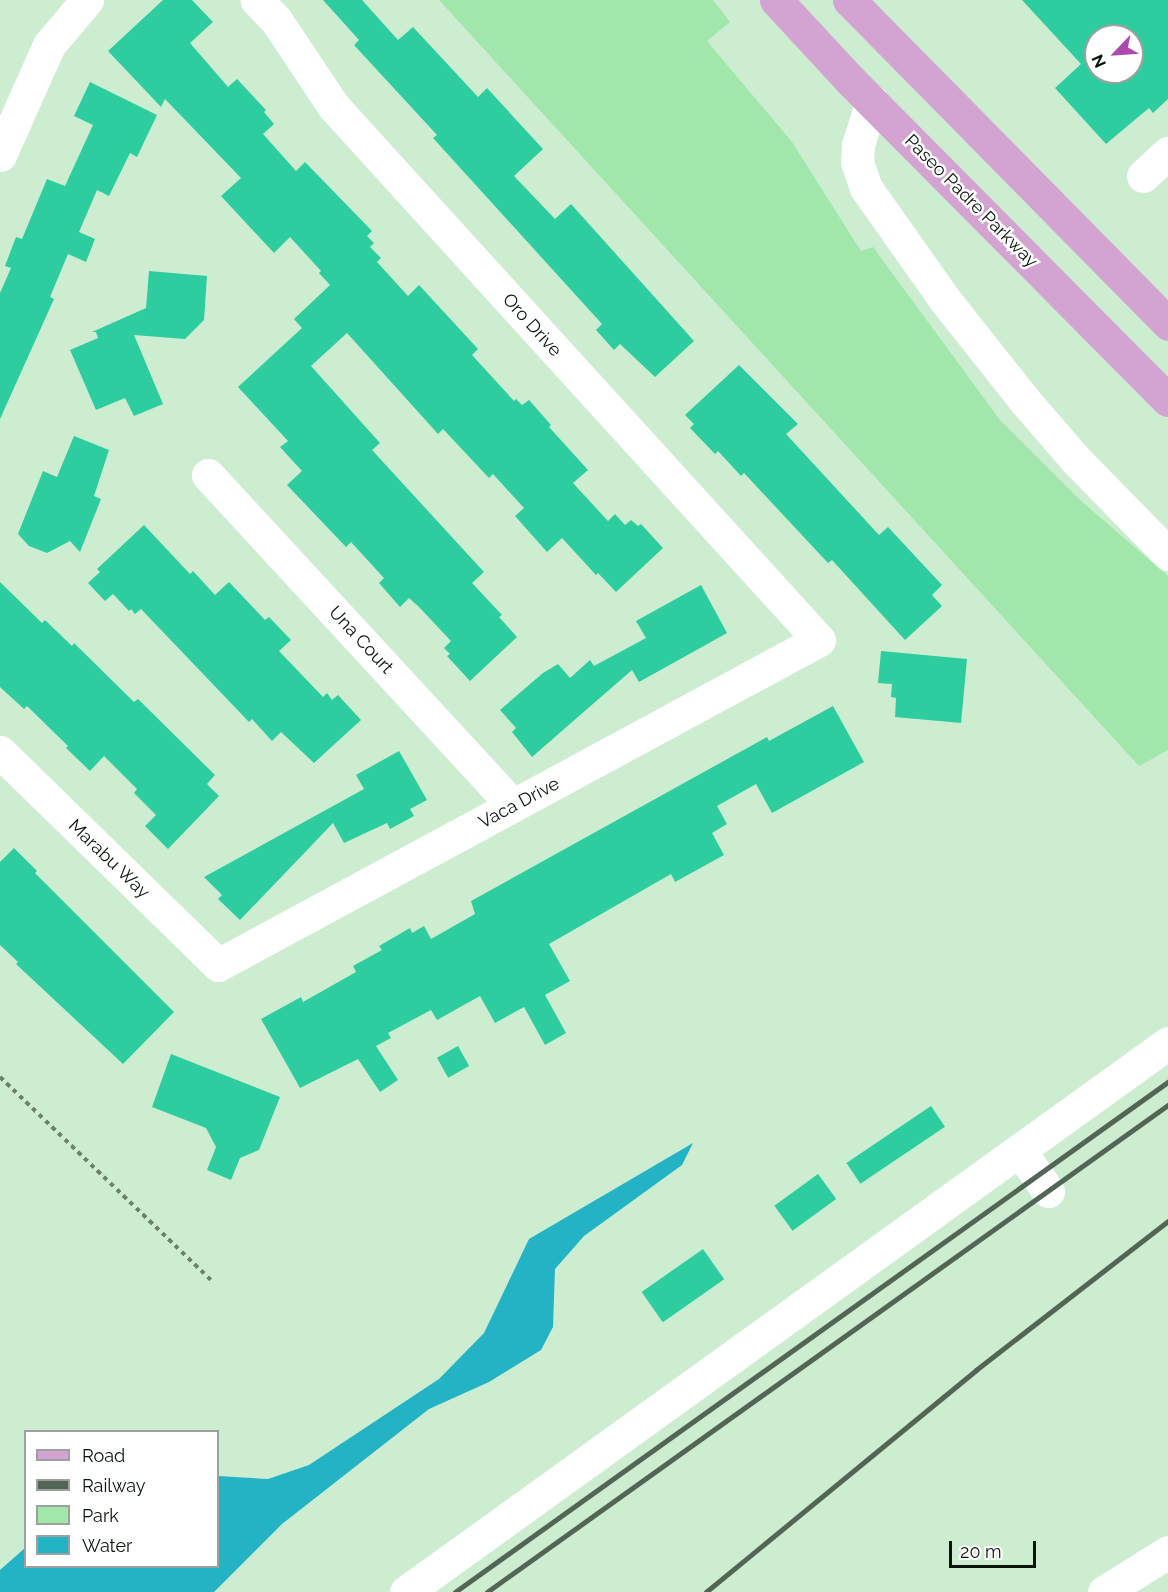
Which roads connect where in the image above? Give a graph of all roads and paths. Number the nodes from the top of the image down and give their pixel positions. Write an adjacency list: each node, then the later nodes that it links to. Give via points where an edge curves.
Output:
1 (87, 0): 7 (street, via 49,45)
2 (257, 0): 13 (street, Oro Drive, via 276,20 334,107)
3 (776, 0): 5 (main road, Paseo Padre Parkway)
4 (849, 0): 9 (main road)
5 (872, 101): 10 (main road, Paseo Padre Parkway); 12 (street, via 858,145 857,162 866,188 945,300 1018,393 1076,460)
6 (1168, 153): 8 (street)
7 (0, 155)
8 (1143, 176)
9 (1168, 324)
10 (1168, 400)
11 (208, 475): 15 (street, Una Court)
12 (1168, 554)
13 (819, 640): 15 (street, Vaca Drive)
14 (0, 752): 16 (street, Marabu Way)
15 (513, 806): 16 (street, Vaca Drive)
16 (218, 965)
17 (1168, 1043): 19 (street)
18 (0, 1077): 21 (path)
19 (1020, 1151): 20 (street); 23 (street)
20 (1048, 1191)
21 (212, 1281)
22 (1168, 1552): 24 (street)
23 (406, 1592)
24 (1104, 1592)

